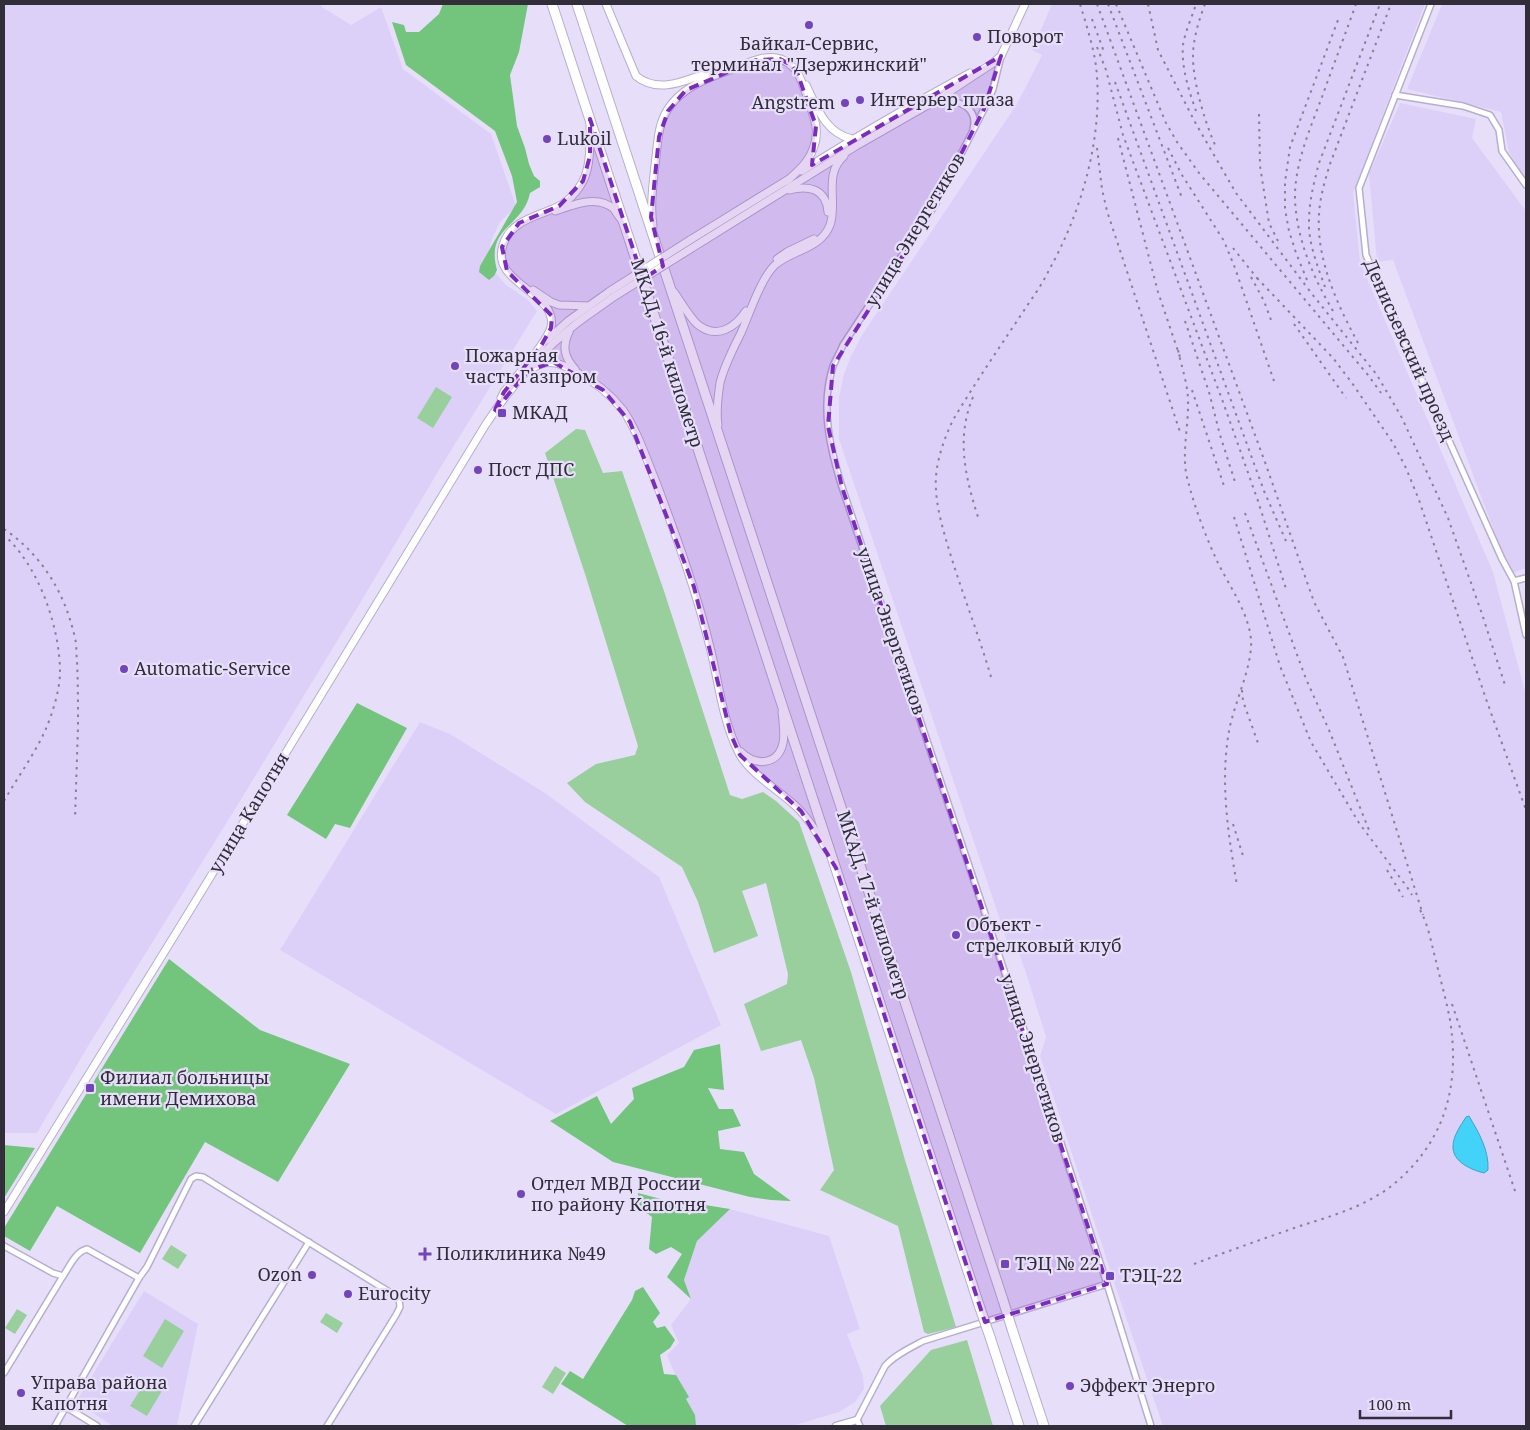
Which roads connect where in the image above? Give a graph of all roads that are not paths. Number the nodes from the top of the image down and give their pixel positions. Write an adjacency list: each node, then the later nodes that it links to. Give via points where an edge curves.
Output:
1 (552, 4): 9 (highway, МКАД, 16-й километр)
2 (577, 4): 16 (highway, МКАД, 16-й километр)
3 (606, 4): 11 (main road, via 636,76 644,82 664,86 755,58 781,57 792,62 799,71 821,116 840,136)
4 (1025, 4): 6 (main road, улица Энергетиков)
5 (1430, 4): 7 (street, Денисьевский проезд)
6 (1001, 56): 8 (main road, via 983,71); 10 (street, улица Энергетиков, via 993,89); 11 (main road)
7 (1395, 95): 13 (street, via 1463,106 1490,115 1499,130 1502,151); 27 (street, Денисьевский проезд, via 1359,188 1366,255)
8 (928, 104): 10 (street, via 952,101 967,107 974,124); 11 (main road)
9 (590, 119): 15 (highway, МКАД, 16-й километр); 21 (main road, via 590,156 583,181 559,206 519,223 502,247 501,256 507,271 545,305 552,316 551,328)
10 (970, 139): 37 (street, улица Энергетиков, via 935,205 843,345 833,366 827,405 828,426 842,488)
11 (854, 143): 12 (main road); 14 (main road); 25 (main road, via 835,168 831,190 832,215 824,235 775,266 757,295 720,383 717,419)
12 (787, 181): 16 (main road, via 810,158 816,135 814,118 797,72 780,59 770,58 702,80 674,101 662,122 652,191); 18 (main road, bridge, via 690,240)
13 (1526, 185)
14 (781, 192): 17 (main road, via 802,187 822,194 828,208 826,227 813,240 786,252 775,261 733,327 716,332 703,328 690,316); 18 (main road, bridge)
15 (625, 225): 19 (main road, via 614,209 604,203 587,201 535,218 514,230 509,237 505,257 510,267 533,290 560,305); 29 (highway, МКАД, 16-й километр)
16 (655, 241): 17 (highway, МКАД, 16-й километр)
17 (669, 284): 25 (highway, МКАД, 16-й километр)
18 (611, 294): 19 (main road); 20 (main road)
19 (589, 306): 21 (main road)
20 (572, 327): 22 (main road); 23 (main road, via 564,351)
21 (541, 346): 24 (main road, via 504,392)
22 (528, 371): 23 (main road, via 539,364 553,362); 24 (main road)
23 (579, 374): 30 (main road, via 612,398 638,438 694,587 730,735)
24 (493, 412): 32 (main road, улица Капотня)
25 (721, 442): 47 (highway, МКАД, 17-й километр, bridge)
26 (1526, 578): 27 (street)
27 (1514, 582): 28 (street, Денисьевский проезд)
28 (1526, 635)
29 (782, 702): 30 (main road, via 784,739 776,756 763,763 756,762); 31 (highway, МКАД, 17-й километр)
30 (736, 747): 31 (main road, via 744,761 800,811)
31 (836, 868): 46 (highway, МКАД, 17-й километр, bridge)
32 (4, 1212)
33 (309, 1242): 36 (street, via 203,1177 196,1176); 43 (street); 44 (street, via 399,1298 400,1302 396,1315)
34 (4, 1246): 35 (street)
35 (63, 1276): 36 (street, via 76,1254 87,1249); 38 (street)
36 (139, 1278): 39 (street)
37 (1107, 1284): 40 (street, via 912,1346 885,1366); 48 (street, улица Энергетиков)
38 (4, 1373)
39 (66, 1407): 41 (street); 42 (street)
40 (858, 1423): 45 (street)
41 (55, 1426)
42 (98, 1426)
43 (194, 1426)
44 (328, 1426)
45 (836, 1426)
46 (1019, 1426)
47 (1044, 1426)
48 (1152, 1426)

